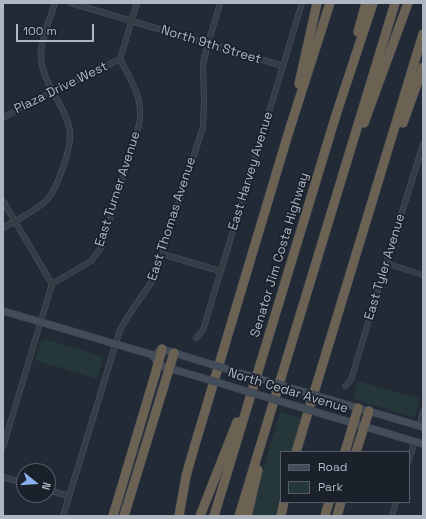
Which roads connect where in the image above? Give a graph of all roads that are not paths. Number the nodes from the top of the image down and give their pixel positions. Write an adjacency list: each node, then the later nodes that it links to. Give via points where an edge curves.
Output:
1 (55, 3): 18 (street, via 41,59)
2 (71, 3): 12 (street, North 9th Street)
3 (137, 3): 12 (street)
4 (220, 3): 14 (street, East Thomas Avenue)
5 (302, 3): 16 (street, East Harvey Avenue)
6 (317, 3): 21 (highway)
7 (330, 3): 21 (highway)
8 (366, 3): 19 (highway)
9 (373, 3): 19 (highway, Senator Jim Costa Highway)
10 (395, 3): 25 (highway)
11 (408, 3): 25 (highway)
12 (132, 21): 14 (street, North 9th Street); 15 (street)
13 (423, 34): 27 (highway)
14 (208, 44): 16 (street, North 9th Street); 28 (street, East Thomas Avenue, via 203,64 203,127)
15 (120, 59): 18 (street, Plaza Drive West); 32 (street, East Turner Avenue, via 138,95 141,114 137,133 101,248 91,261)
16 (283, 66): 30 (street, East Harvey Avenue)
17 (423, 67): 27 (highway)
18 (54, 92): 20 (street, Plaza Drive West); 24 (street, via 67,120 69,146 52,194 39,206)
19 (336, 114): 41 (highway, Senator Jim Costa Highway)
20 (3, 118)
21 (289, 131): 69 (highway, via 192,454)
22 (423, 145): 29 (street, East Tyler Avenue)
23 (3, 201): 24 (street)
24 (14, 221): 26 (street); 32 (street)
25 (328, 223): 43 (highway)
26 (3, 228)
27 (363, 233): 54 (highway)
28 (162, 254): 30 (street); 36 (street, East Thomas Avenue, via 155,276 123,322)
29 (386, 263): 31 (street); 44 (street, East Tyler Avenue, via 351,380)
30 (220, 272): 35 (street, East Harvey Avenue, via 203,330)
31 (423, 275)
32 (52, 284): 34 (street)
33 (3, 311): 34 (main road)
34 (40, 322): 36 (main road); 53 (street)
35 (196, 338)
36 (115, 344): 39 (main road); 61 (street, East Thomas Avenue)
37 (162, 349): 38 (main road, North Cedar Avenue); 39 (main road); 40 (highway)
38 (174, 353): 42 (highway); 45 (main road, North Cedar Avenue, bridge)
39 (152, 355): 40 (main road)
40 (158, 365): 42 (main road, North Cedar Avenue); 67 (highway)
41 (260, 366): 70 (highway); 71 (highway, Senator Jim Costa Highway)
42 (169, 368): 48 (main road, North Cedar Avenue, bridge); 68 (highway)
43 (282, 374): 72 (highway); 73 (highway)
44 (345, 386)
45 (358, 408): 46 (main road, North Cedar Avenue); 48 (highway)
46 (369, 411): 49 (highway); 50 (main road, North Cedar Avenue)
47 (423, 412): 50 (street)
48 (354, 423): 49 (main road, North Cedar Avenue); 55 (highway)
49 (364, 426): 51 (main road, North Cedar Avenue); 56 (highway)
50 (421, 427)
51 (415, 441): 52 (main road, North Cedar Avenue); 57 (street)
52 (423, 444)
53 (3, 447)
54 (296, 451)
55 (345, 451)
56 (356, 451)
57 (410, 457)
58 (3, 477): 59 (street)
59 (16, 481)
60 (56, 492): 61 (street)
61 (69, 496): 66 (street, East Thomas Avenue)
62 (284, 503): 74 (highway)
63 (329, 503): 75 (highway)
64 (341, 503): 76 (highway)
65 (396, 503): 77 (street)
66 (63, 516)
67 (113, 516)
68 (124, 516)
69 (179, 516)
70 (200, 516)
71 (214, 516)
72 (238, 516)
73 (247, 516)
74 (281, 516)
75 (325, 516)
76 (337, 516)
77 (392, 516)

